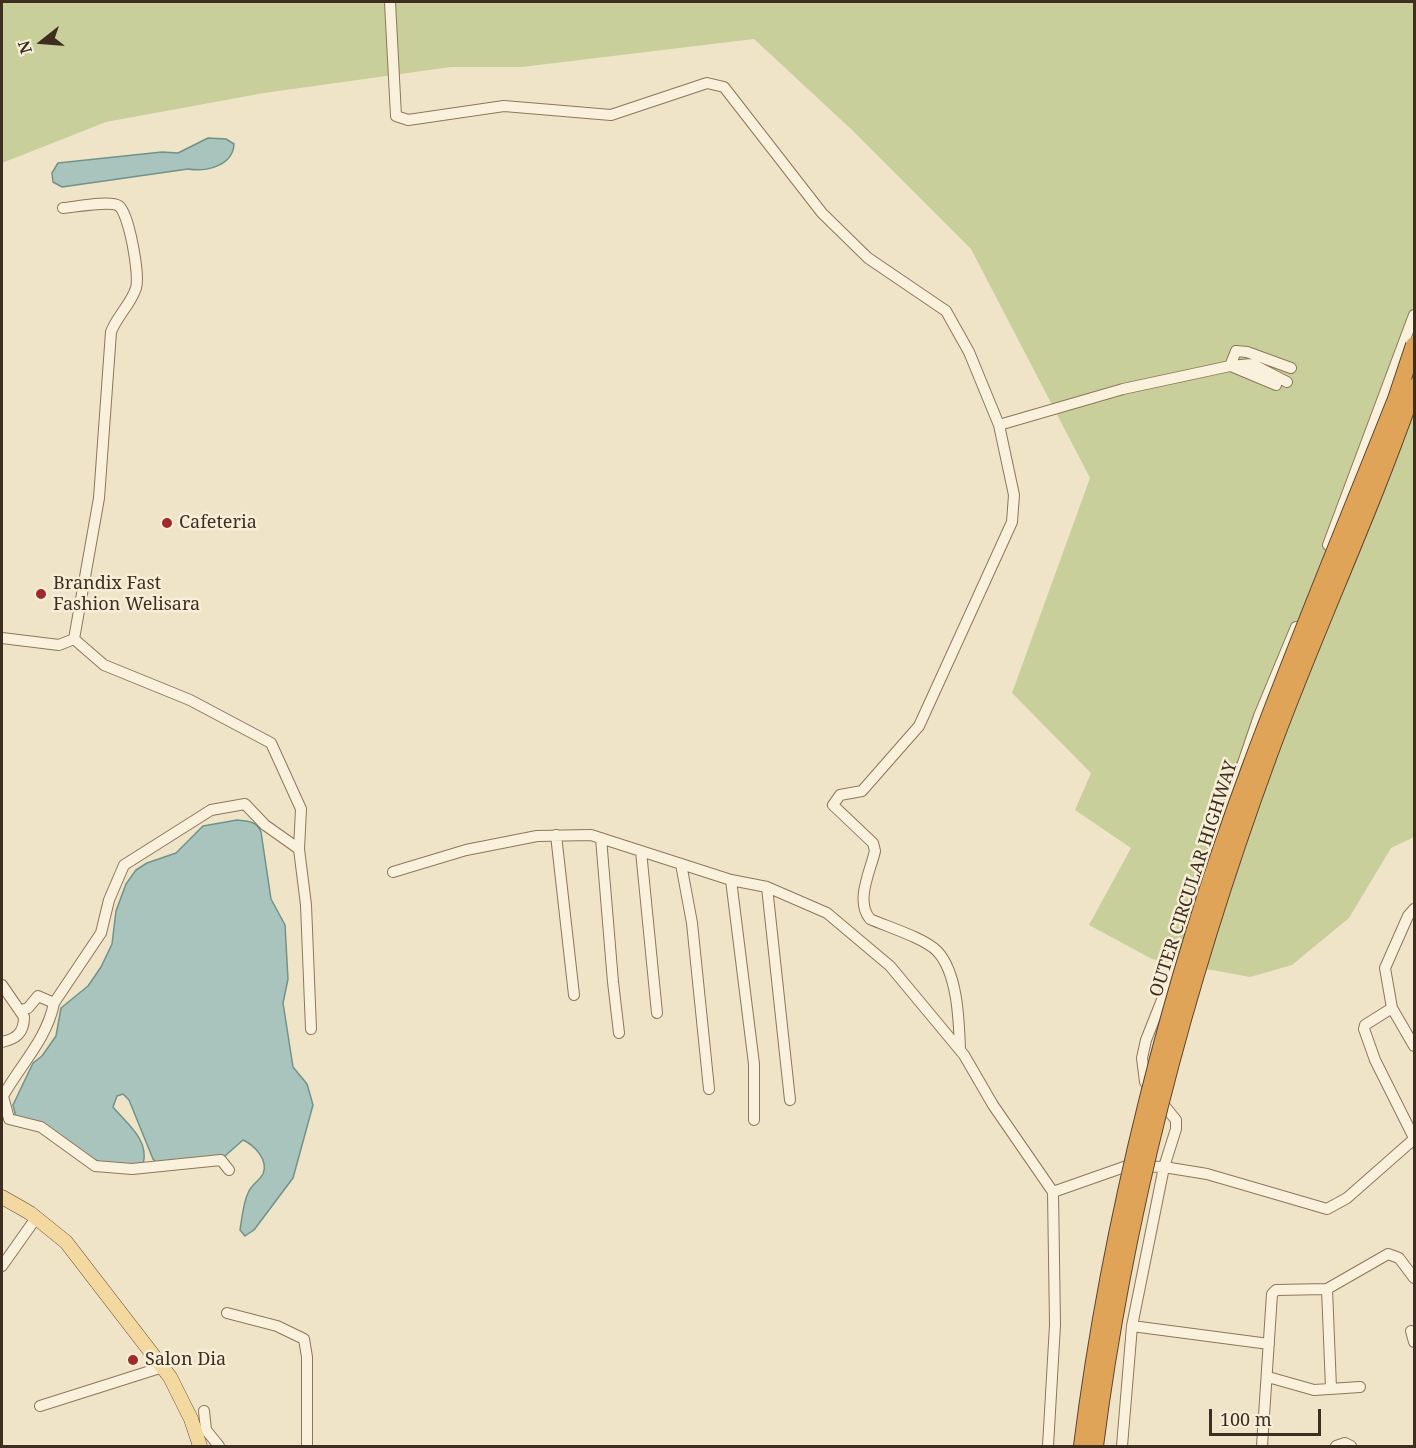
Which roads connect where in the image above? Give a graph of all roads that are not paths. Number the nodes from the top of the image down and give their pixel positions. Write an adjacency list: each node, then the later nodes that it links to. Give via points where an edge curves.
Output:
1 (390, 2): 9 (street, via 396,116 408,120 504,106 611,115 707,83 724,87 822,213 868,258 946,311 969,352)
2 (63, 208): 11 (street, via 112,204 120,207 126,216 137,273 134,294 111,332 99,498)
3 (1414, 315): 36 (street, via 1318,574 1259,716 1178,959 1146,1040 1142,1058 1145,1082 1176,1120)
4 (1414, 345): 57 (highway, OUTER CIRCULAR HIGHWAY, bridge, via 1249,770 1180,983 1114,1253)
5 (1230, 366): 6 (street, via 1236,351); 7 (street); 9 (street, via 1123,389)
6 (1291, 368)
7 (1282, 383)
8 (1414, 387): 58 (highway, OUTER CIRCULAR HIGHWAY, bridge, via 1269,753 1184,1013 1144,1173)
9 (999, 425): 31 (street, via 1014,495 1011,522 919,726 862,791 840,795 833,805 873,843 875,852 864,911 870,919 927,945 945,963 959,1010)
10 (2, 638): 11 (street, via 59,645)
11 (74, 639): 14 (street, via 104,665 190,700 271,743 301,809)
12 (556, 835): 13 (street); 17 (street, via 466,850); 22 (street)
13 (602, 838): 15 (street); 28 (street)
14 (299, 849): 23 (street, via 265,825 245,804 211,810 158,842 124,865 100,933); 27 (street, via 306,905)
15 (641, 851): 16 (street); 26 (street)
16 (681, 864): 18 (street); 32 (street, via 692,922)
17 (393, 872)
18 (731, 880): 19 (street); 34 (street, via 754,1064)
19 (767, 887): 31 (street, via 827,913 890,966); 33 (street)
20 (1414, 909): 24 (street, via 1385,968)
21 (2, 985): 25 (street)
22 (574, 995)
23 (54, 1003): 25 (street, via 38,996); 37 (street, via 50,1024 3,1096 9,1119 41,1127 95,1166 132,1169 220,1160)
24 (1392, 1008): 30 (street); 35 (street, via 1364,1029)
25 (22, 1010): 29 (street, via 24,1026 20,1033)
26 (657, 1013)
27 (311, 1029)
28 (620, 1033)
29 (2, 1042)
30 (1414, 1046)
31 (960, 1050): 38 (street)
32 (709, 1089)
33 (790, 1100)
34 (754, 1120)
35 (1414, 1139): 36 (street, via 1347,1198 1327,1209 1207,1174)
36 (1164, 1167): 38 (street, via 1128,1166); 45 (street)
37 (229, 1170)
38 (1053, 1192): 56 (street, via 1055,1325)
39 (2, 1197): 40 (main road)
40 (36, 1218): 41 (street); 47 (main road, via 66,1242)
41 (2, 1266)
42 (1414, 1278): 43 (street, via 1399,1258 1388,1254)
43 (1327, 1289): 46 (street, via 1276,1290 1272,1294); 50 (street)
44 (227, 1313): 55 (street, via 277,1326 304,1339)
45 (1132, 1326): 46 (street); 59 (street)
46 (1269, 1344): 48 (street)
47 (163, 1367): 51 (street); 53 (main road, via 191,1419)
48 (1269, 1377): 50 (street, via 1314,1390); 60 (street)
49 (1360, 1387): 50 (street)
50 (1331, 1388)
51 (40, 1406)
52 (204, 1411): 54 (street, via 206,1430)
53 (200, 1446)
54 (219, 1446)
55 (307, 1446)
56 (1048, 1446)
57 (1082, 1446)
58 (1095, 1446)
59 (1122, 1446)
60 (1262, 1446)
61 (1336, 1446): 62 (street)
62 (1351, 1446)

